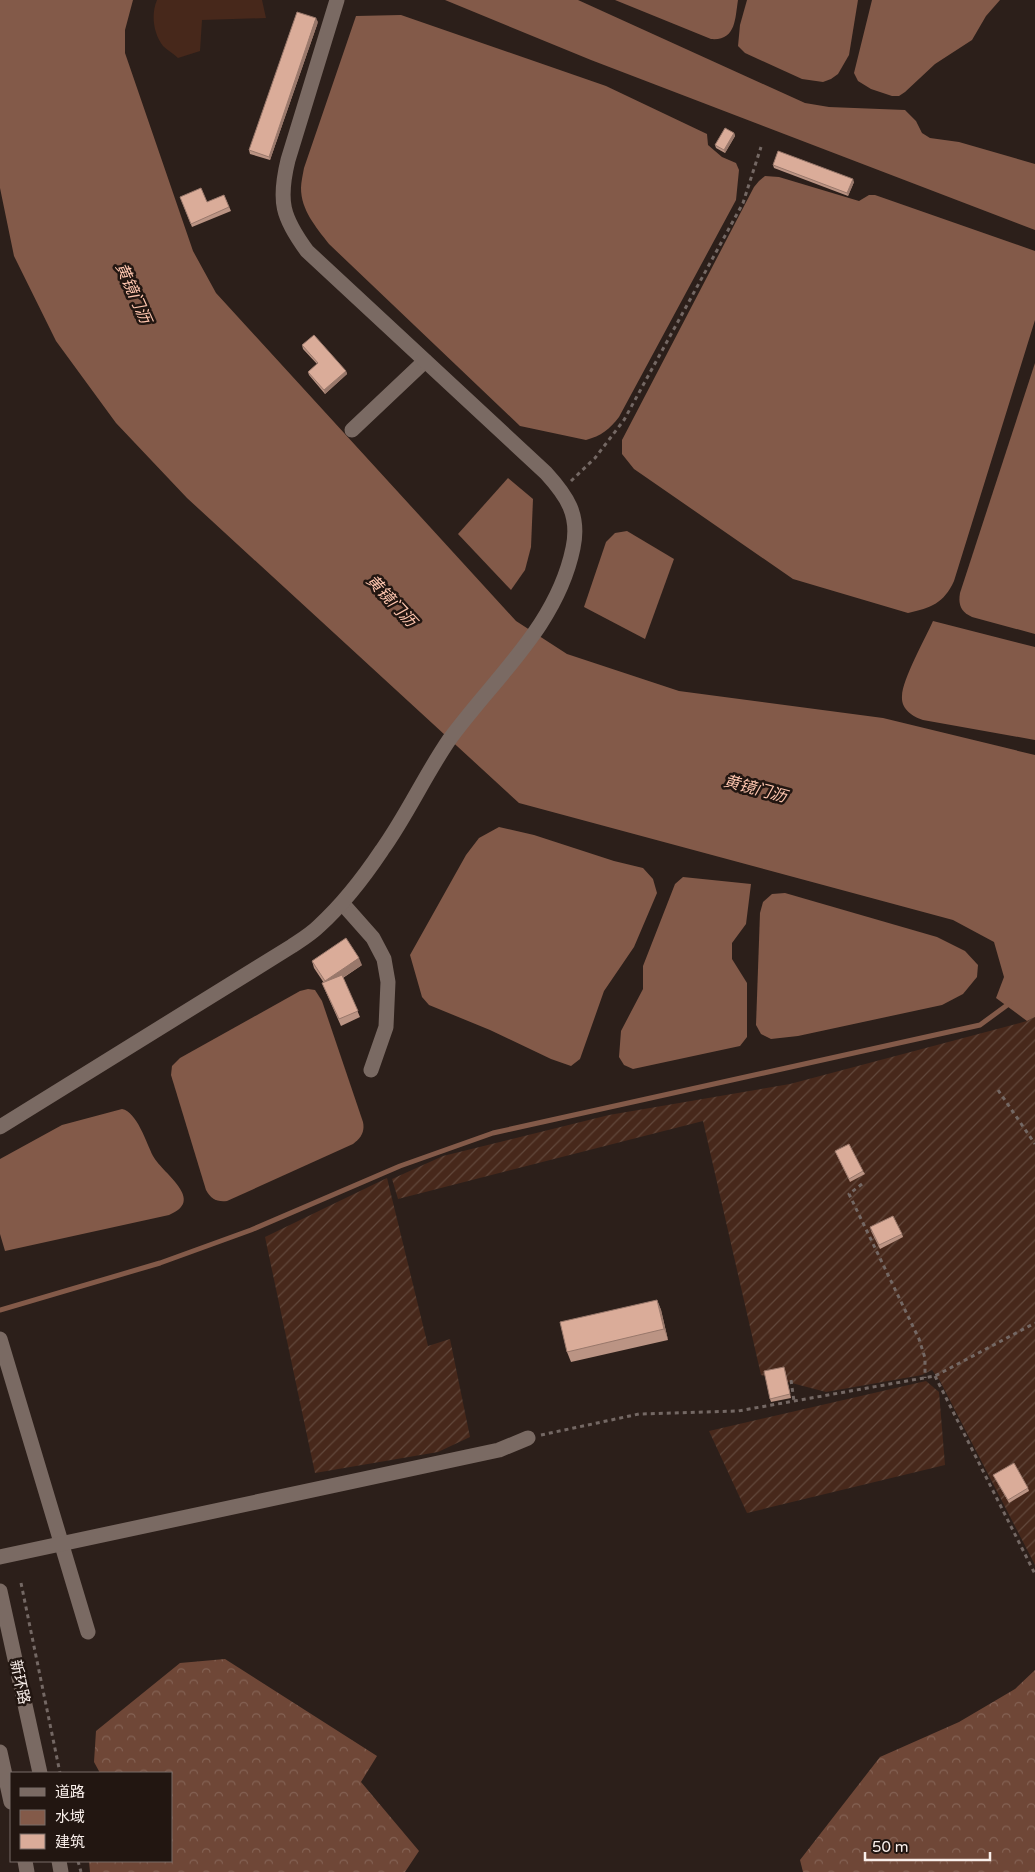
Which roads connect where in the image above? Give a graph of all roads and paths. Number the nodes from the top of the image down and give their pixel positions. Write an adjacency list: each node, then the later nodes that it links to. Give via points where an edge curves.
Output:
1 (337, 0): 3 (street, via 288,160 282,184 284,209 293,232 307,251)
2 (761, 148): 5 (path, via 743,203 624,420 595,458)
3 (425, 361): 4 (street); 5 (street)
4 (352, 430)
5 (560, 489): 6 (street, via 572,507 575,528 573,548 558,592 537,631 449,741 382,850)
6 (342, 903): 7 (street, via 373,938 384,959 388,982 386,1027); 9 (street, via 318,927 292,946)
7 (371, 1070)
8 (998, 1090): 10 (path)
9 (0, 1127)
10 (1035, 1144)
11 (862, 1184): 15 (path, via 849,1194 919,1339 925,1358)
12 (1035, 1323): 14 (path)
13 (0, 1339): 19 (street)
14 (935, 1376): 15 (path); 21 (path)
15 (925, 1378): 17 (path)
16 (791, 1380): 17 (path)
17 (794, 1401): 18 (path, via 738,1411 639,1414)
18 (528, 1438): 19 (street, via 500,1450)
19 (61, 1544): 20 (street); 24 (street)
20 (0, 1557)
21 (1035, 1574)
22 (21, 1583): 27 (path)
23 (0, 1590): 26 (street, 新环路)
24 (88, 1632)
25 (0, 1752): 28 (street)
26 (40, 1772)
27 (60, 1772)
28 (10, 1797)

